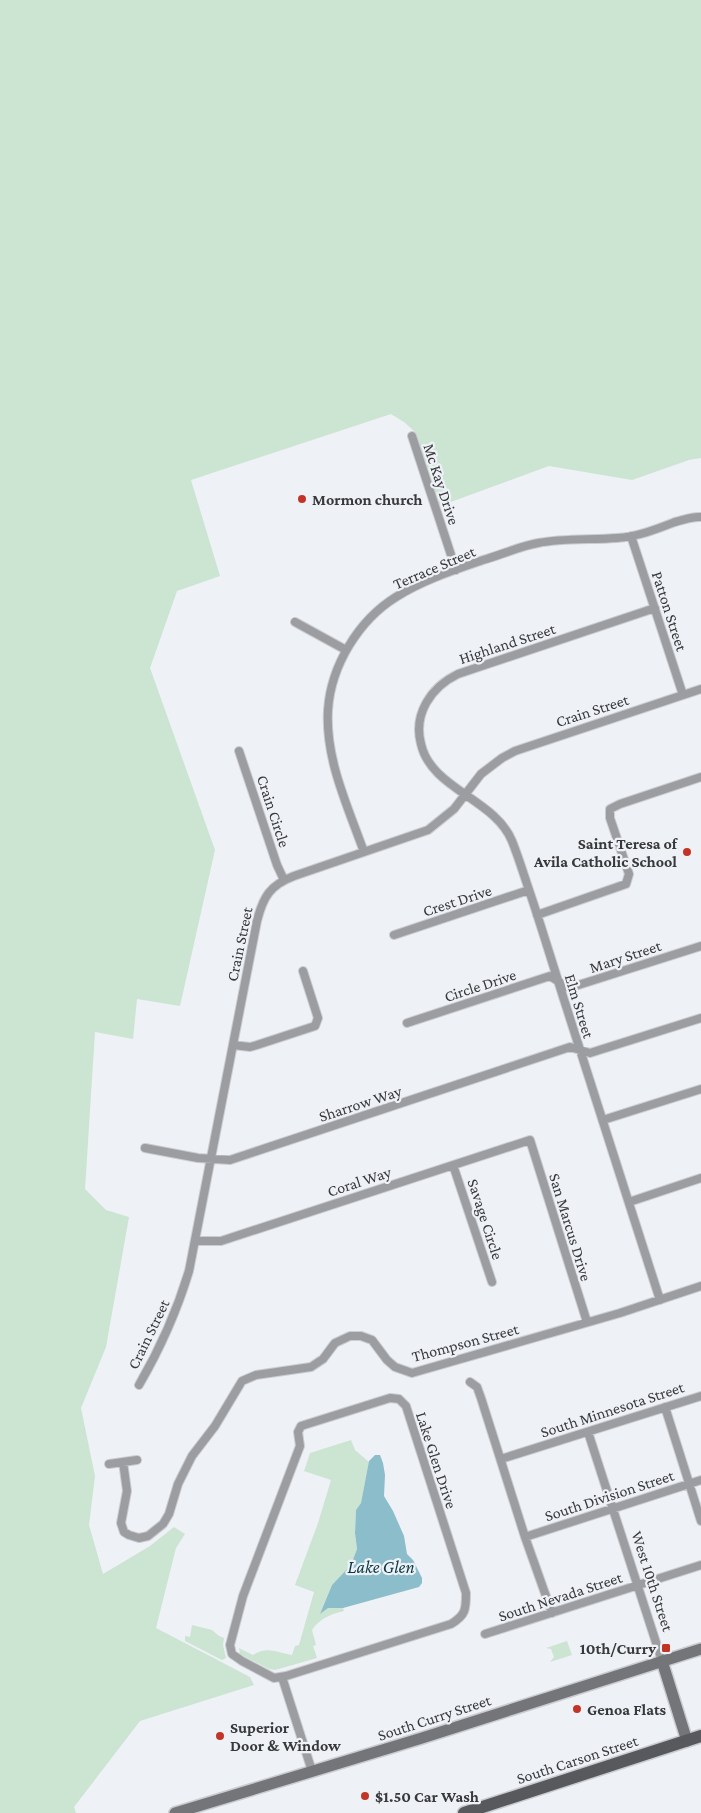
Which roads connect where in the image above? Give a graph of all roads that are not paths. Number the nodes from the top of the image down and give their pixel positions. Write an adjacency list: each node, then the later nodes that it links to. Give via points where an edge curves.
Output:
1 (412, 436): 4 (street, Mc Kay Drive)
2 (701, 516): 3 (street, Terrace Street)
3 (631, 536): 4 (street, Terrace Street, via 537,543); 5 (street, Patton Street)
4 (456, 570): 7 (street, Terrace Street, via 395,597 361,628)
5 (655, 608): 9 (street, Patton Street); 11 (street, Highland Street, via 447,679 434,690 422,713 419,729)
6 (295, 622): 7 (street)
7 (346, 650): 14 (street, Terrace Street, via 332,685 328,709 329,738 332,759)
8 (701, 689): 9 (street, Crain Street)
9 (683, 695): 13 (street, Crain Street, via 514,751 481,774)
10 (239, 750): 15 (street, Crain Circle)
11 (424, 753): 13 (street, Elm Street, via 434,770)
12 (701, 777): 17 (street, via 610,809 610,818 629,874 626,884)
13 (465, 794): 14 (street, Crain Street, via 454,809 428,830); 16 (street, Elm Street, via 503,825)
14 (364, 852): 15 (street, Crain Street)
15 (284, 880): 24 (street, Crain Street, via 274,886 261,904)
16 (529, 890): 17 (street, Elm Street); 18 (street, Crest Drive)
17 (537, 915): 21 (street, Elm Street)
18 (394, 935)
19 (701, 946): 21 (street, Mary Street, via 569,988)
20 (303, 971): 24 (street, via 318,1018 315,1026 250,1047)
21 (559, 983): 23 (street, Circle Drive, via 550,976); 25 (street, Elm Street)
22 (701, 1018): 25 (street, Sharrow Way, via 590,1053)
23 (407, 1023)
24 (233, 1045): 30 (street, Crain Street)
25 (580, 1051): 27 (street, Elm Street); 30 (street, Sharrow Way, via 570,1047 230,1160)
26 (701, 1090): 27 (street)
27 (603, 1120): 33 (street, Elm Street)
28 (530, 1140): 31 (street, Coral Way); 38 (street, San Marcus Drive)
29 (145, 1148): 30 (street, Sharrow Way)
30 (210, 1159): 34 (street, Crain Street)
31 (453, 1165): 34 (street, Coral Way, via 221,1241); 35 (street, Savage Circle)
32 (701, 1178): 33 (street)
33 (629, 1202): 37 (street, Elm Street)
34 (195, 1241): 40 (street, Crain Street, via 172,1323)
35 (492, 1282)
36 (701, 1286): 37 (street, Thompson Street)
37 (660, 1300): 38 (street, Thompson Street)
38 (587, 1322): 46 (street, Thompson Street, via 412,1373 395,1367 372,1340 350,1336 335,1343 323,1359 311,1367 256,1375 242,1381 192,1456 163,1524 148,1536 139,1538 124,1532 121,1523 126,1491)
39 (470, 1382): 44 (street, via 477,1387 482,1398)
40 (139, 1385)
41 (701, 1396): 42 (street, South Minnesota Street)
42 (664, 1407): 43 (street, South Minnesota Street); 49 (street)
43 (588, 1432): 44 (street, South Minnesota Street); 50 (street, West 10th Street)
44 (501, 1459): 52 (street)
45 (137, 1460): 46 (street)
46 (123, 1462): 47 (street)
47 (109, 1464)
48 (701, 1480): 49 (street, South Division Street)
49 (689, 1484): 50 (street, South Division Street); 51 (street)
50 (612, 1509): 52 (street, South Division Street); 54 (street, West 10th Street)
51 (701, 1521)
52 (525, 1537): 55 (street)
53 (701, 1565): 54 (street, South Nevada Street)
54 (637, 1586): 55 (street, South Nevada Street); 58 (street, West 10th Street)
55 (552, 1613): 56 (street, South Nevada Street)
56 (485, 1634)
57 (701, 1649): 58 (street, South Curry Street)
58 (662, 1661): 61 (street, West 10th Street); 62 (street, South Curry Street)
59 (282, 1677): 59 (street, Lake Glen Drive, via 274,1678 242,1662 232,1654 230,1645 243,1596 300,1446 298,1432 301,1426 390,1398 399,1399 406,1406 466,1594 466,1608 460,1619 452,1624); 62 (street)
60 (701, 1736): 61 (main road, South Carson Street)
61 (687, 1740): 64 (main road, South Carson Street)
62 (312, 1771): 63 (street, South Curry Street)
63 (175, 1813)
64 (464, 1813)

